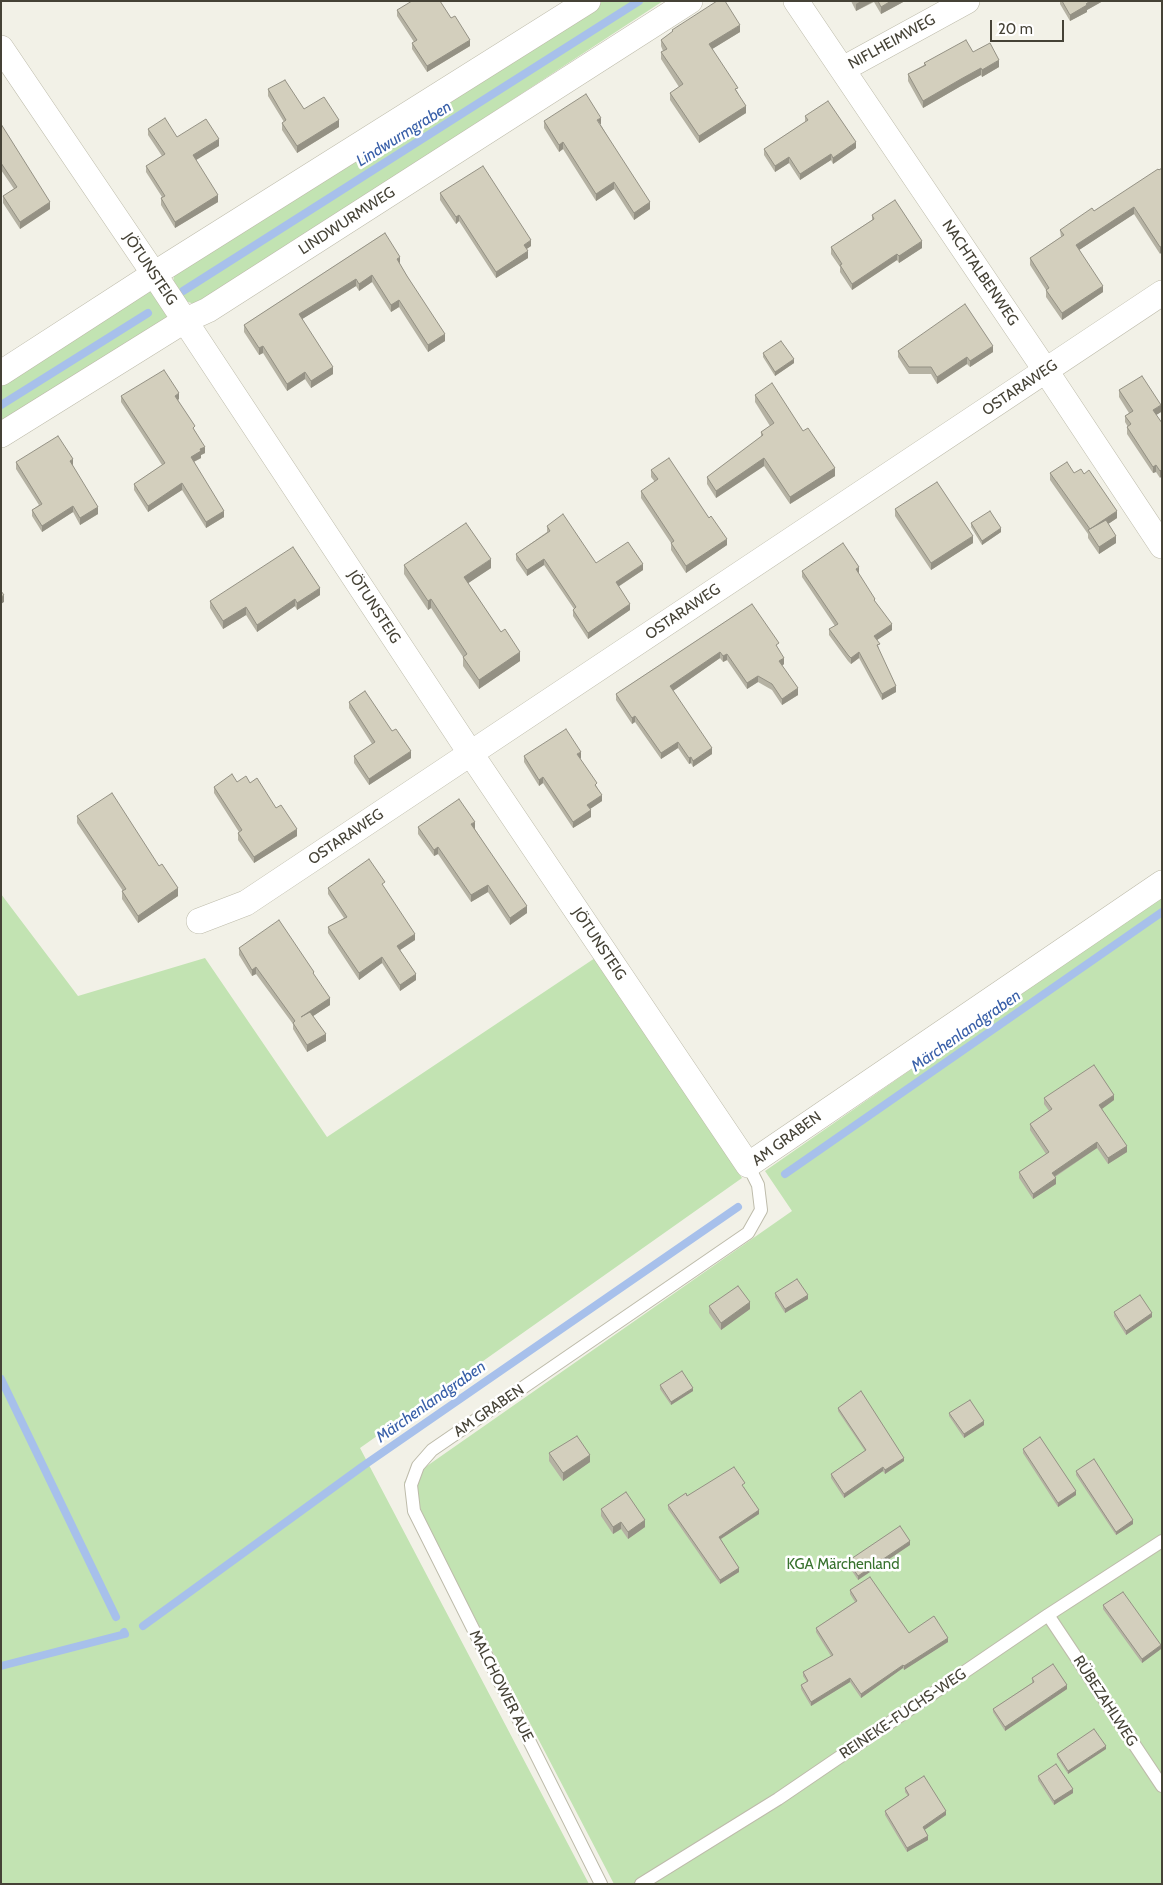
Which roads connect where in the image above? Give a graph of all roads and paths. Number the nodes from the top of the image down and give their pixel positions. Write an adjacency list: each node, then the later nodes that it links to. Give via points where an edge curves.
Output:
1 (588, 1): 7 (street)
2 (690, 1): 9 (street, LINDWURMWEG, via 208,310)
3 (796, 1): 6 (street, NACHTALBENWEG)
4 (967, 1): 6 (street, NIFLHEIMWEG)
5 (1, 48): 7 (street, JÖTUNSTEIG)
6 (843, 69): 10 (street, NACHTALBENWEG)
7 (154, 274): 9 (street, JÖTUNSTEIG); 11 (street)
8 (1162, 293): 10 (street, OSTARAWEG)
9 (184, 322): 12 (street, LINDWURMWEG); 14 (street, JÖTUNSTEIG)
10 (1046, 371): 13 (street, NACHTALBENWEG); 14 (street, OSTARAWEG)
11 (1, 373)
12 (1, 435)
13 (1162, 546)
14 (471, 754): 16 (street, OSTARAWEG, via 246,903); 17 (street, JÖTUNSTEIG)
15 (1162, 882): 17 (street, AM GRABEN)
16 (199, 921)
17 (748, 1165): 18 (lane, AM GRABEN, via 758,1185 761,1210 748,1233 432,1450 418,1466)
18 (411, 1485): 22 (lane, MALCHOWER AUE, via 414,1512)
19 (1162, 1541): 20 (lane, REINEKE-FUCHS-WEG)
20 (1048, 1615): 21 (lane, RÜBEZAHLWEG); 23 (lane, REINEKE-FUCHS-WEG, via 778,1799)
21 (1162, 1786)
22 (601, 1884)
23 (641, 1884)

